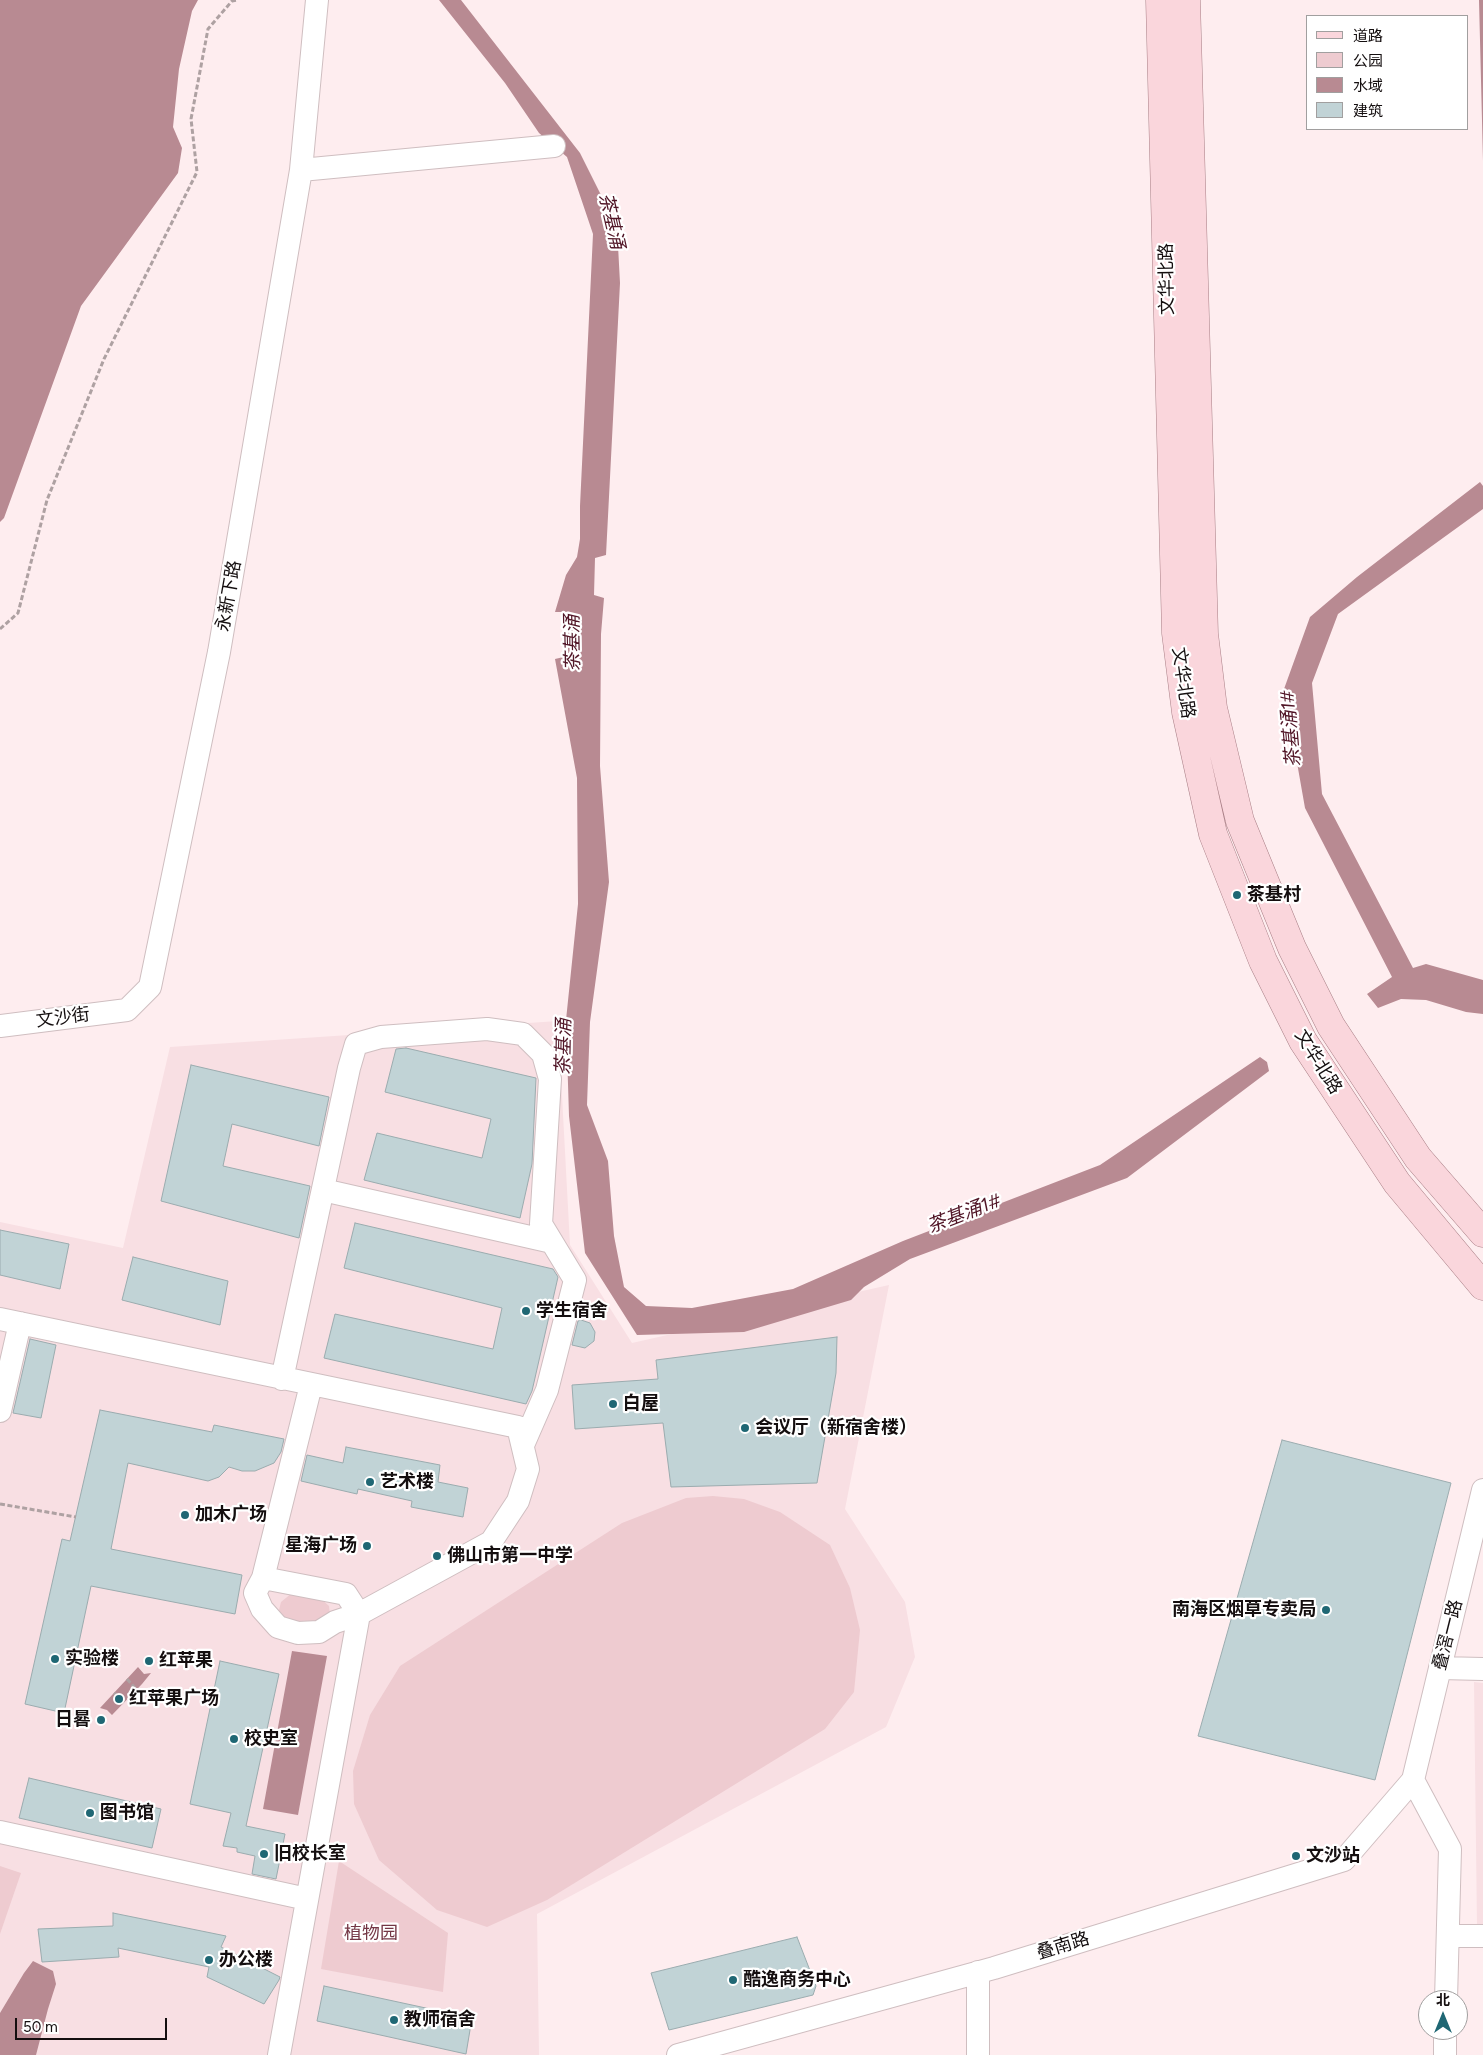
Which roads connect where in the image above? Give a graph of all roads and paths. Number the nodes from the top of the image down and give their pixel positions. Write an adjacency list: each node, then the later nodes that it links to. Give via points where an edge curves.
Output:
1 (237, 0): 7 (path, via 232,1 208,29 191,119 197,172 104,359 47,500 18,613)
2 (317, 0): 6 (street, 永新下路)
3 (1160, 0): 13 (main road, 文华北路, via 1176,633 1186,712 1213,834 1263,961 1303,1041 1397,1183)
4 (1186, 0): 11 (main road, 文华北路, via 1204,634 1213,708 1240,821 1292,948 1331,1026 1418,1158)
5 (554, 146): 6 (street)
6 (301, 170): 8 (street, 永新下路, via 208,709 150,987)
7 (0, 630)
8 (127, 1010): 9 (street, 文沙街)
9 (0, 1026)
10 (323, 1190): 12 (street); 12 (street, via 356,1044 381,1037 487,1029 523,1034 543,1054 550,1079 541,1224); 15 (street)
11 (1483, 1233)
12 (552, 1242): 18 (street, via 574,1280 546,1390)
13 (1483, 1286)
14 (10, 1321): 15 (street); 17 (street)
15 (282, 1379): 16 (street)
16 (311, 1385): 18 (street, via 518,1427); 22 (street)
17 (0, 1411)
18 (523, 1445): 23 (street, via 528,1469 518,1501 491,1542)
19 (1483, 1490): 24 (street, 叠滘一路)
20 (0, 1504): 21 (path)
21 (76, 1517)
22 (263, 1578): 23 (street, via 346,1594); 23 (street, via 255,1593 262,1609 278,1626 298,1633 319,1632)
23 (360, 1614): 32 (street)
24 (1440, 1668): 25 (street); 30 (street, 叠滘一路)
25 (1483, 1669)
26 (127, 1679): 27 (path)
27 (136, 1689)
28 (114, 1693): 29 (path)
29 (124, 1701)
30 (1413, 1780): 33 (street, via 1450,1849); 35 (street, 叠南路, via 1344,1860)
31 (0, 1832): 32 (street)
32 (307, 1899): 38 (street)
33 (1448, 1936): 34 (street); 36 (street)
34 (1483, 1936)
35 (978, 1972): 39 (street, 叠南路); 40 (street)
36 (1446, 1990)
37 (1445, 2040): 41 (street)
38 (279, 2055)
39 (678, 2055)
40 (978, 2055)
41 (1445, 2055)

